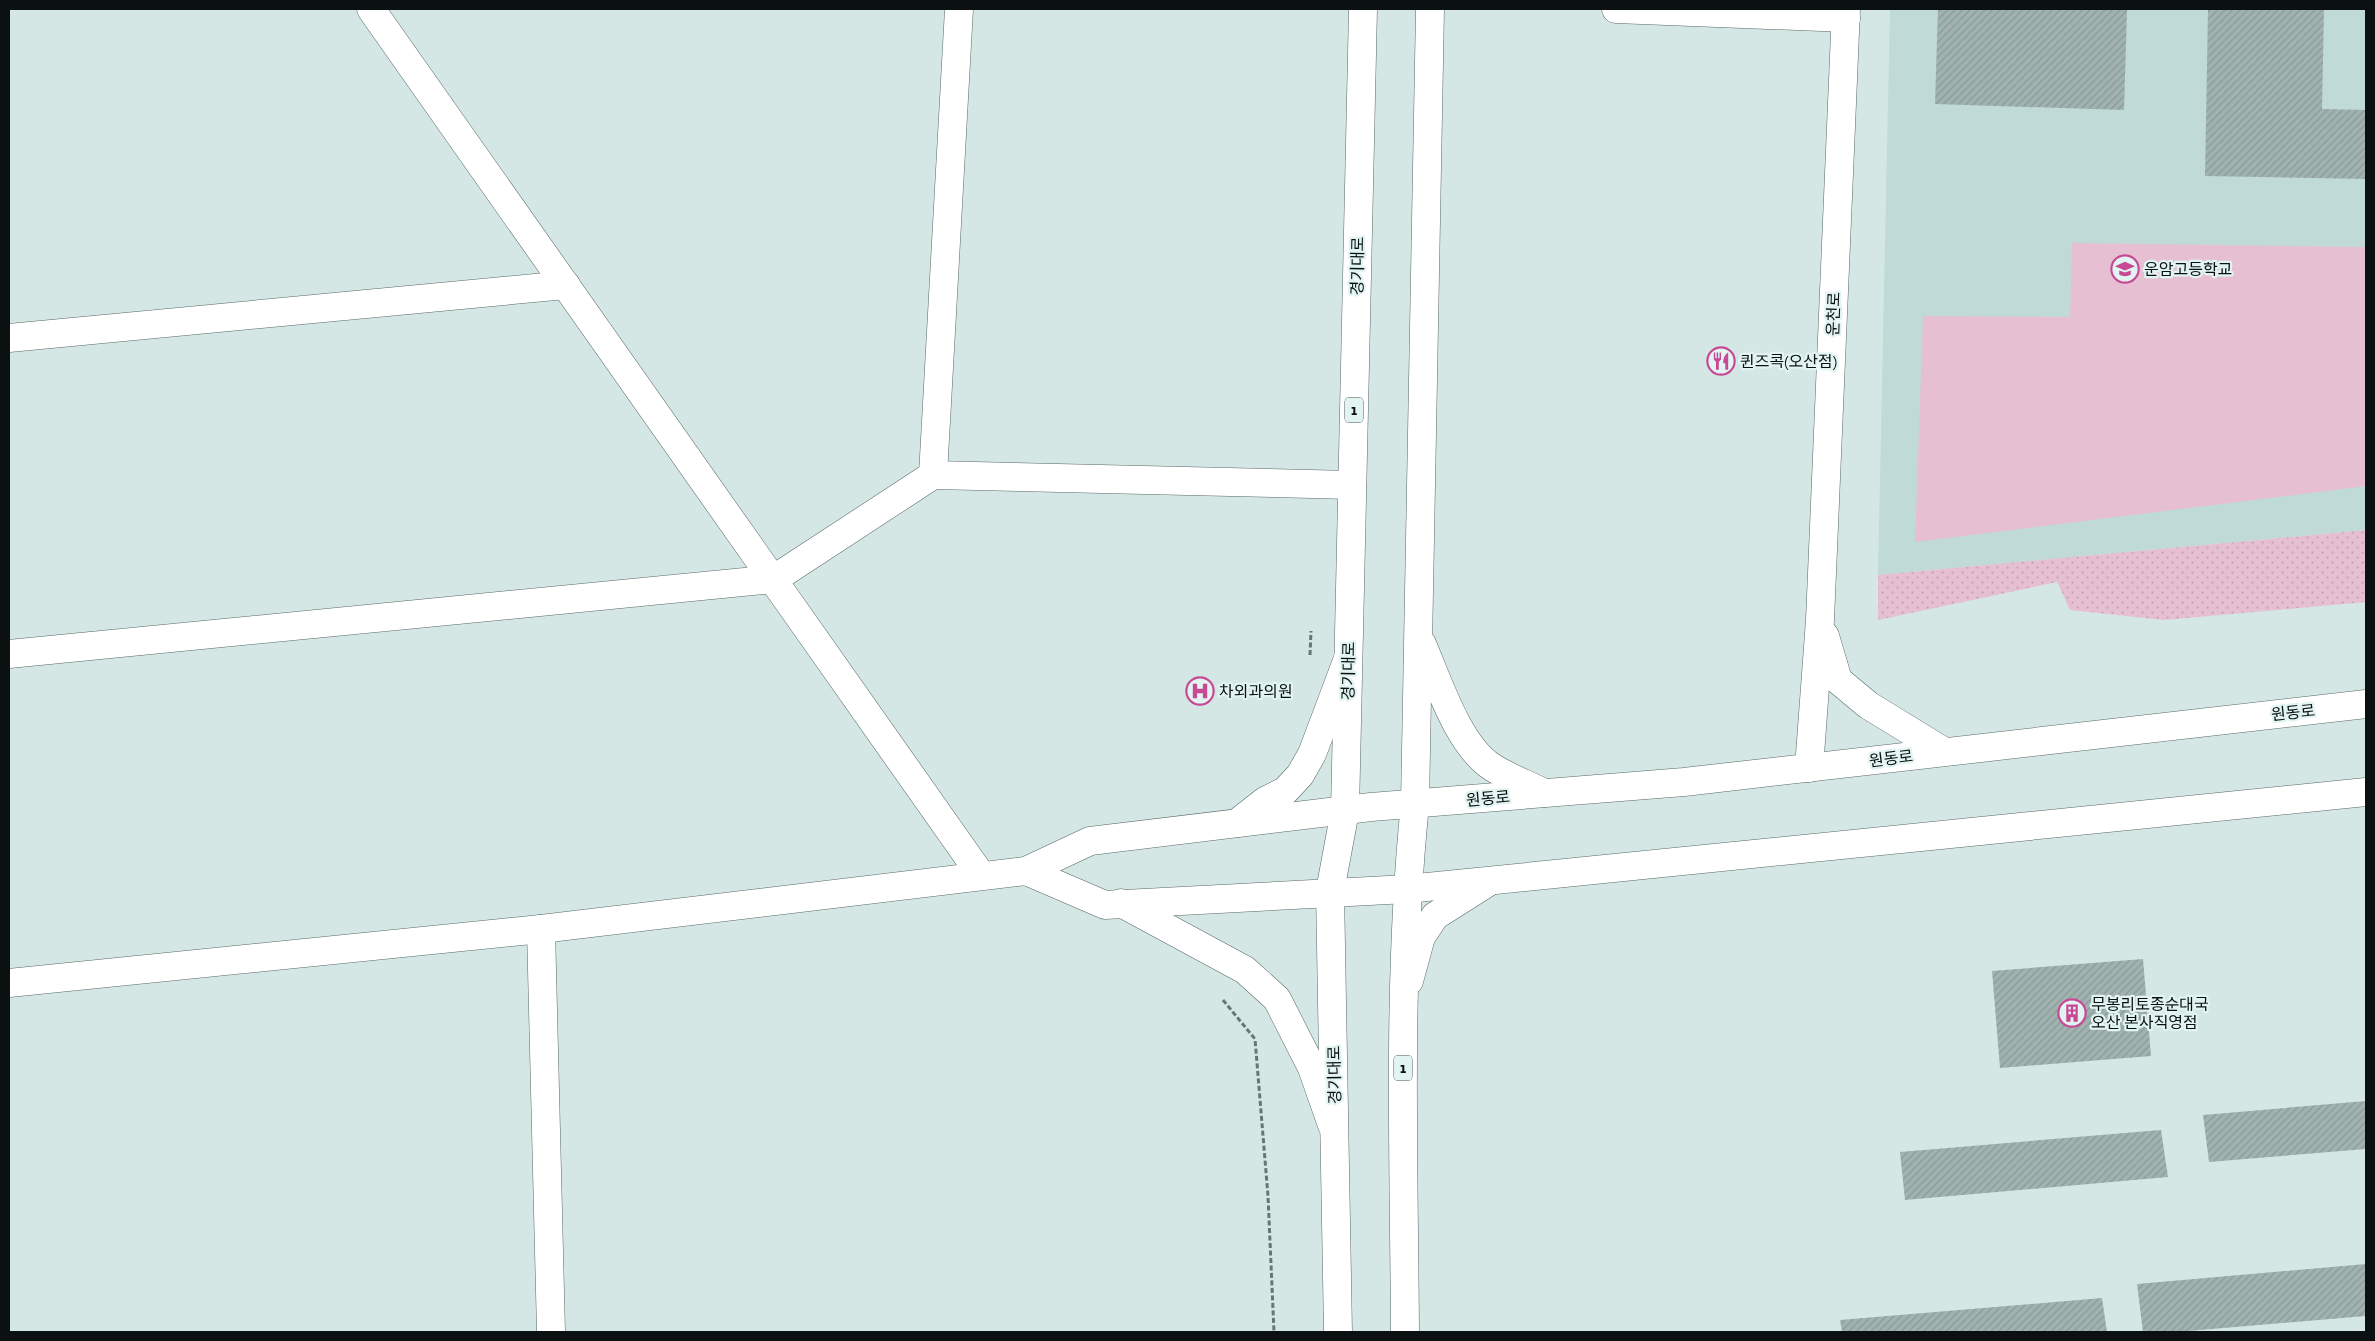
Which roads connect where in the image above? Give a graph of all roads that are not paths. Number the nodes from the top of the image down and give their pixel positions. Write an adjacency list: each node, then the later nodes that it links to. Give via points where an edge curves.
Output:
1 (371, 9): 7 (street)
2 (959, 9): 9 (street)
3 (1363, 9): 10 (street, 경기대로 / 1)
4 (1430, 9): 13 (street, 1)
5 (1616, 9): 6 (street)
6 (1846, 13): 12 (street, 운천로)
7 (566, 285): 8 (street); 11 (street)
8 (9, 338)
9 (933, 475): 10 (street); 11 (street)
10 (1352, 485): 15 (street, 경기대로 / 1)
11 (774, 579): 14 (street); 25 (street)
12 (1820, 620): 17 (street, via 1838,680 1868,705); 18 (street, 운천로)
13 (1418, 635): 20 (street, via 1457,727 1477,753 1491,767); 21 (street, 1)
14 (9, 654)
15 (1348, 660): 22 (street, 경기대로 / 1); 23 (street, via 1312,754 1300,775 1285,791 1265,801)
16 (2366, 704): 17 (street, 원동로)
17 (1943, 751): 18 (street, 원동로)
18 (1809, 768): 20 (street, 원동로)
19 (2366, 792): 26 (street)
20 (1544, 793): 21 (street, 원동로)
21 (1415, 804): 22 (street, 원동로); 27 (street, 1)
22 (1344, 811): 23 (street, 원동로); 28 (street, 경기대로 / 1)
23 (1237, 823): 24 (street, 원동로, via 1090,841)
24 (1026, 871): 25 (street); 29 (street, via 1105,905)
25 (981, 875): 30 (street)
26 (1491, 880): 27 (street); 32 (street, via 1435,916 1422,937)
27 (1406, 889): 28 (street); 32 (street, 1)
28 (1330, 891): 29 (street); 33 (street, 경기대로 / 1)
29 (1121, 903): 33 (street, via 1245,970 1277,1000 1312,1068)
30 (541, 929): 31 (street); 34 (street)
31 (9, 983)
32 (1403, 1004): 36 (street, 1)
33 (1335, 1135): 35 (street, 경기대로 / 1)
34 (551, 1332)
35 (1338, 1332)
36 (1405, 1332)

